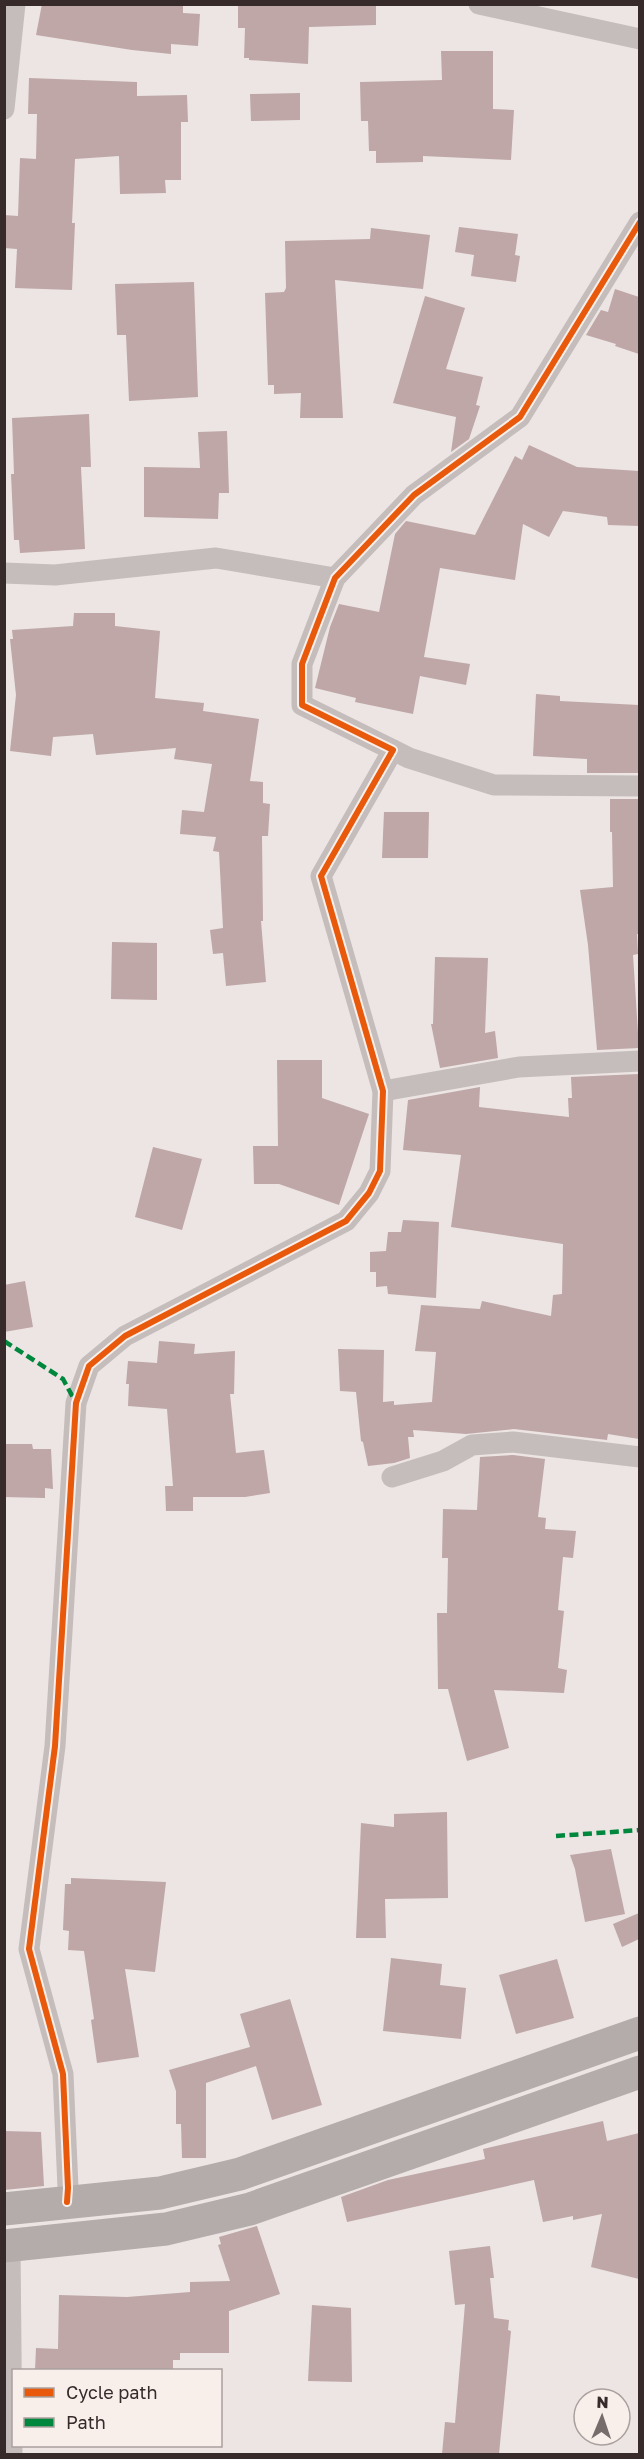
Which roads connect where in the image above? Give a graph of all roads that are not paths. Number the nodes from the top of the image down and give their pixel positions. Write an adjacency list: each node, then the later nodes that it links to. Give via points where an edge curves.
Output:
1 (15, 4): 4 (street)
2 (479, 4): 3 (street)
3 (639, 39)
4 (4, 109)
5 (639, 222): 7 (street, via 520,417 414,495)
6 (4, 573): 7 (street, via 55,575 216,558)
7 (335, 578): 8 (street, via 302,664 302,705)
8 (393, 750): 9 (street, via 494,785); 11 (street, via 321,876)
9 (639, 786)
10 (639, 1061): 11 (street, via 519,1067)
11 (383, 1091): 16 (street, via 380,1171 369,1193 346,1221 125,1336 89,1366 76,1403 55,1746 29,1949 63,2073)
12 (639, 1456): 13 (street, via 513,1442 472,1445 443,1461)
13 (392, 1477)
14 (639, 2033): 16 (main road, via 240,2174 160,2193)
15 (639, 2072): 18 (main road, via 250,2209 166,2229)
16 (67, 2202): 17 (main road)
17 (4, 2209)
18 (7, 2246): 19 (street)
19 (12, 2454)

